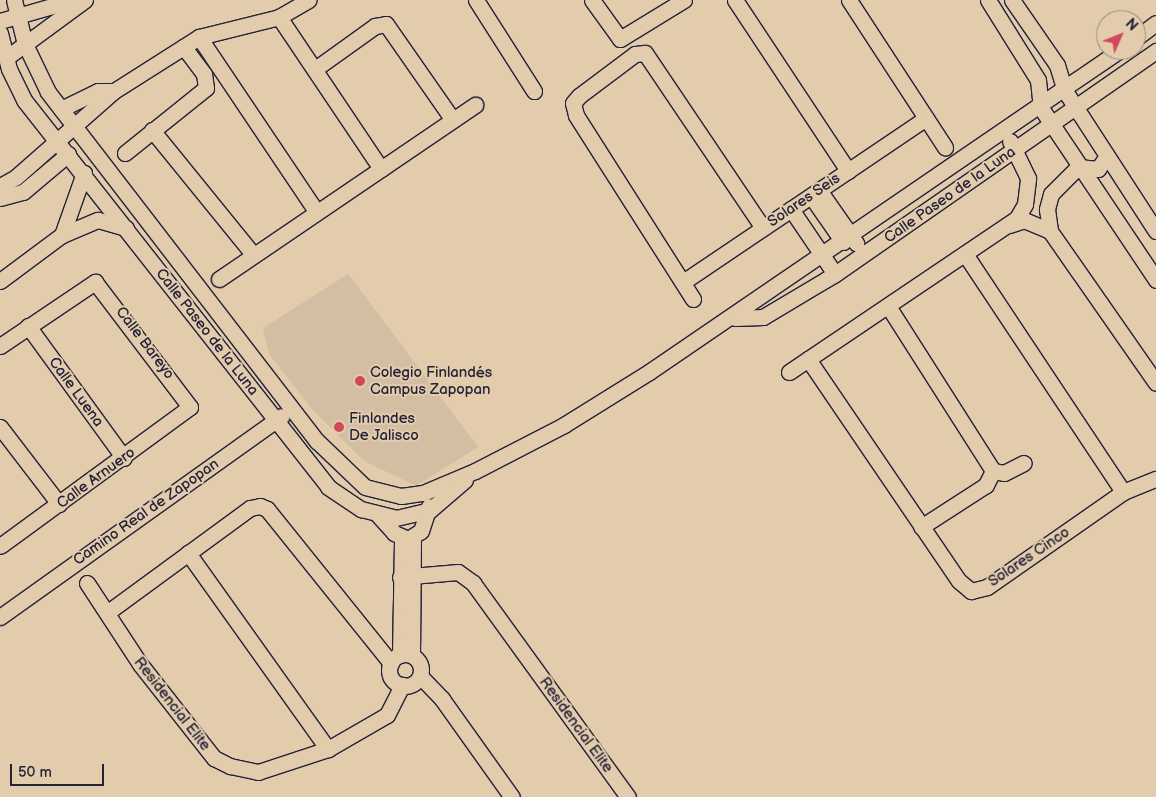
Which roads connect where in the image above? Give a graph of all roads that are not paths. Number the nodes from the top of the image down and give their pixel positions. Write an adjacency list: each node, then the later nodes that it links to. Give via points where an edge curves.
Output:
1 (73, 0): 11 (street)
2 (85, 0): 16 (street)
3 (309, 0): 12 (street)
4 (476, 0): 23 (street)
5 (592, 0): 6 (street, via 620,39)
6 (684, 0)
7 (735, 0): 43 (street)
8 (849, 0): 29 (street)
9 (988, 0): 26 (street, via 1038,80)
10 (1012, 0): 24 (street, via 1057,66)
11 (16, 6): 13 (street); 16 (street, Calle Paseo de la Luna)
12 (279, 16): 15 (street); 21 (street)
13 (0, 21)
14 (0, 33): 19 (street, Calle Paseo de la Luna)
15 (199, 37): 17 (street); 49 (street)
16 (25, 44): 19 (street); 27 (street, Calle Paseo de la Luna)
17 (184, 47): 22 (street); 33 (street, via 204,74 206,88)
18 (1156, 51): 28 (street, Calle Paseo de la Luna)
19 (6, 58): 35 (street, Calle Paseo de la Luna, via 24,100)
20 (1107, 60): 24 (street, Calle Paseo de la Luna)
21 (315, 69): 30 (street, via 376,26 386,24); 42 (street)
22 (114, 91): 27 (street, via 98,91); 31 (street)
23 (534, 91)
24 (1065, 91): 26 (street, Calle Paseo de la Luna); 28 (street)
25 (475, 105): 30 (street)
26 (1041, 108): 32 (street); 34 (street, Calle Paseo de la Luna)
27 (61, 109): 31 (street, Calle Paseo de la Luna)
28 (1076, 109): 32 (street, Calle Paseo de la Luna); 40 (street)
29 (926, 118): 36 (street); 43 (street, Solares Seis)
30 (452, 120): 42 (street)
31 (73, 125): 35 (street); 65 (street, Calle Paseo de la Luna)
32 (1053, 126): 37 (street, Calle Paseo de la Luna); 41 (street)
33 (152, 130): 38 (street); 57 (street)
34 (1006, 132): 37 (street); 56 (street, Calle Paseo de la Luna)
35 (59, 140): 39 (street, Calle Paseo de la Luna); 45 (street)
36 (945, 147)
37 (1015, 150): 50 (street, via 1027,171 1027,191 1025,204); 58 (street, Calle Paseo de la Luna)
38 (125, 153)
39 (68, 154): 44 (street, Calle Paseo de la Luna); 47 (street, via 23,192)
40 (1107, 156): 41 (street, via 1098,169); 54 (street)
41 (1078, 167): 53 (street, via 1048,201); 62 (street)
42 (381, 169): 49 (street)
43 (848, 171): 46 (street, Solares Seis)
44 (84, 174): 51 (street, Calle Paseo de la Luna); 55 (street)
45 (0, 186)
46 (815, 193): 48 (street, Solares Seis); 56 (street)
47 (0, 198)
48 (794, 207): 52 (street, Solares Seis); 56 (street)
49 (316, 211): 57 (street)
50 (1009, 225): 53 (street, via 1024,220); 59 (street)
51 (126, 228): 55 (street, via 98,220); 67 (street, Calle Paseo de la Luna)
52 (763, 228): 64 (street, Solares Seis); 64 (street, via 654,62 644,53 635,54 573,103 576,114)
53 (1050, 231): 74 (street)
54 (1156, 231)
55 (62, 234): 63 (street)
56 (837, 246): 58 (street); 60 (street); 69 (street, Calle Paseo de la Luna)
57 (252, 253): 61 (street)
58 (864, 254): 60 (street, Calle Paseo de la Luna)
59 (965, 254): 68 (street); 84 (street)
60 (836, 274): 69 (street, Calle Paseo de la Luna, via 762,317)
61 (219, 279)
62 (1156, 280)
63 (0, 281)
64 (682, 282): 66 (street)
65 (202, 291): 67 (street); 76 (street, Calle Paseo de la Luna)
66 (693, 299)
67 (185, 304): 77 (street, Calle Paseo de la Luna)
68 (888, 306): 72 (street); 82 (street)
69 (734, 318): 81 (street, Calle Paseo de la Luna, via 564,425)
70 (28, 326): 71 (street); 75 (street, Calle Bareyo, via 95,282); 79 (street, Calle Luena)
71 (0, 346)
72 (808, 359): 73 (street); 89 (street, Solares Cinco)
73 (790, 372)
74 (1156, 383)
75 (190, 407): 79 (street, Calle Arnuero)
76 (292, 408): 77 (street, Camino Real de Zapopan); 85 (street, Calle Paseo de la Luna, via 331,458 365,486 401,496)
77 (275, 420): 88 (street, Calle Paseo de la Luna, via 343,500); 96 (street, Camino Real de Zapopan)
78 (0, 427): 86 (street)
79 (124, 458): 86 (street, Calle Arnuero)
80 (1024, 463): 82 (street, via 1004,473)
81 (475, 471): 85 (street, Calle Paseo de la Luna); 87 (street, Calle Paseo de la Luna)
82 (993, 471): 89 (street, via 986,485)
83 (1156, 479): 84 (street, Solares Cinco)
84 (1123, 492): 89 (street, Solares Cinco, via 978,591 959,581)
85 (423, 493): 87 (street)
86 (60, 504): 91 (street, Calle Arnuero)
87 (430, 510): 88 (street, Calle Paseo de la Luna, via 409,517); 90 (street, via 421,532)
88 (378, 515): 90 (street)
89 (922, 527)
90 (408, 538): 93 (street)
91 (0, 546)
92 (188, 553): 95 (street); 97 (street, via 250,508 267,509); 100 (street)
93 (406, 576): 97 (street); 102 (street, Residencial Elite, via 458,572 473,583)
94 (86, 584): 95 (street, Residencial Elite)
95 (108, 612): 100 (street, Residencial Elite, via 140,664 214,758 258,772)
96 (0, 617)
97 (401, 658): 98 (street, via 420,664); 99 (street, via 390,674)
98 (420, 676): 99 (street, via 413,684); 101 (street, via 442,699)
99 (402, 685): 100 (street, Residencial Elite, via 387,715)
100 (328, 749)
101 (512, 797)
102 (628, 797)

